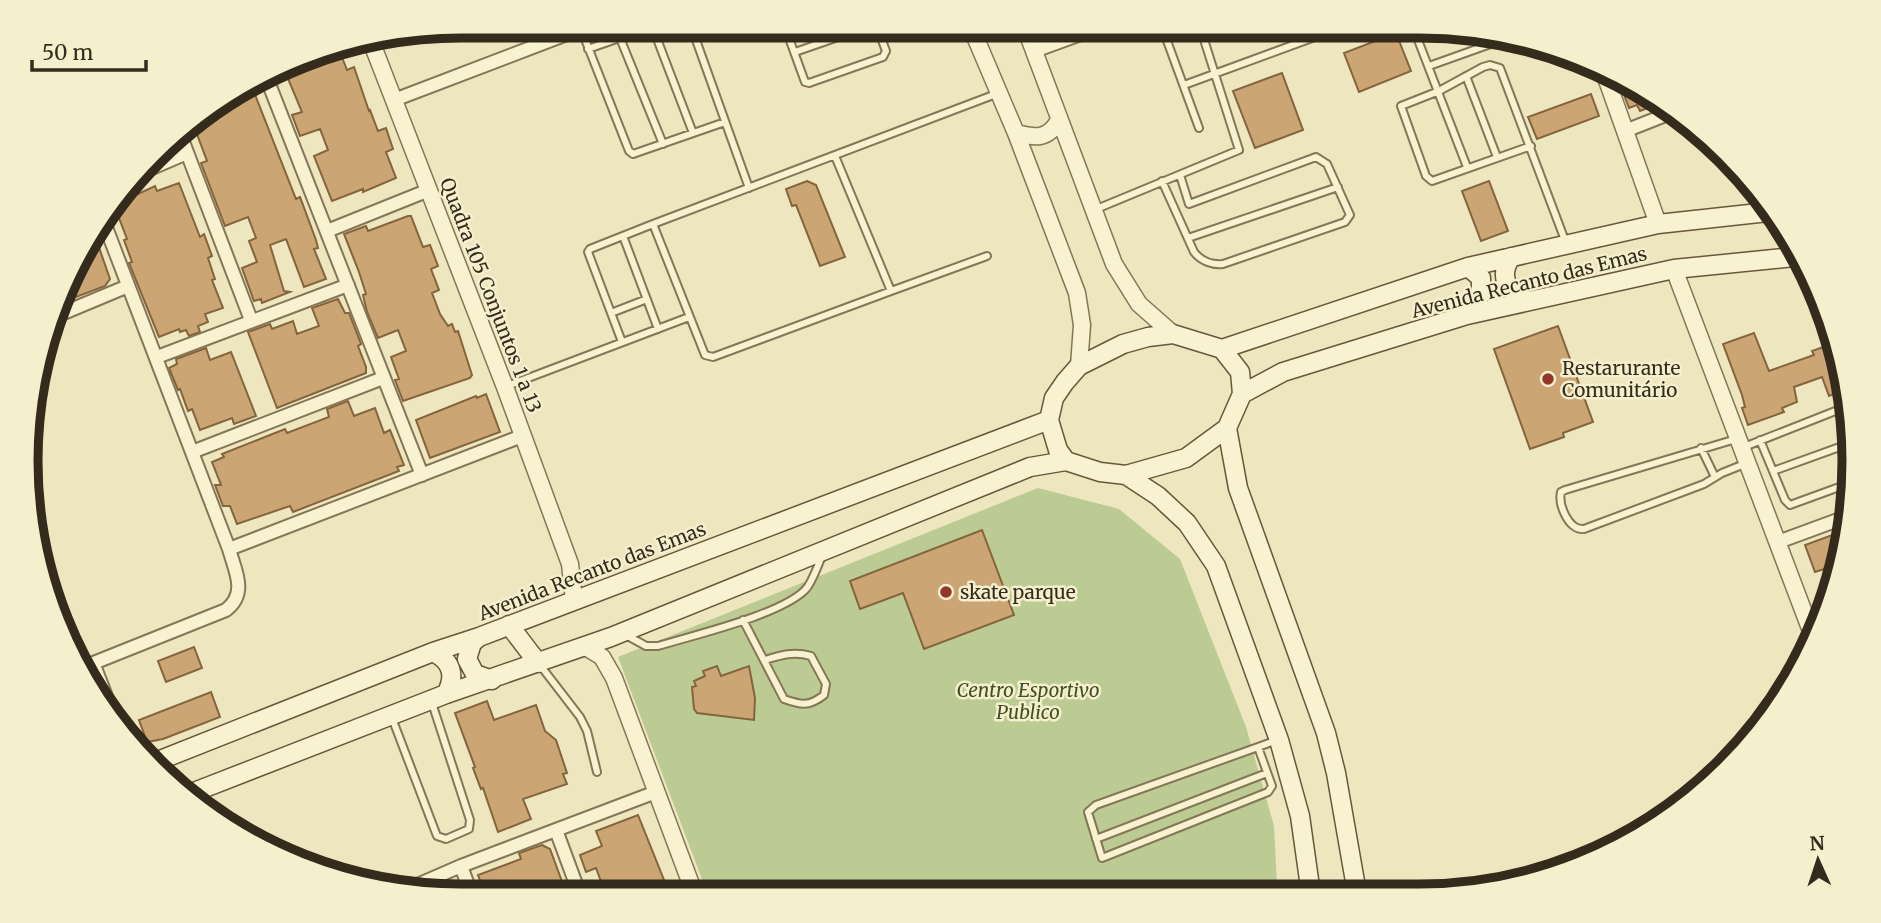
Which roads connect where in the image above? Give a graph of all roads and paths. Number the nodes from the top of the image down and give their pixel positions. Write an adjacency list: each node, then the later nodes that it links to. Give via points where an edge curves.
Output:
1 (558, 38): 29 (street)
2 (586, 38): 18 (lane)
3 (621, 38): 18 (lane); 38 (lane)
4 (657, 38): 35 (lane)
5 (695, 38): 32 (lane)
6 (789, 38): 20 (lane)
7 (835, 38): 20 (lane)
8 (881, 38): 20 (lane, via 886,51 883,57 809,83)
9 (976, 38): 28 (street)
10 (1029, 38): 19 (street)
11 (1058, 38): 19 (street)
12 (1166, 38): 26 (lane)
13 (1204, 38): 22 (lane)
14 (1312, 38): 22 (lane)
15 (1418, 38): 21 (lane)
16 (1489, 45): 21 (lane)
17 (374, 48): 29 (street, Quadra 105 Conjuntos 1 a 13)
18 (588, 49): 38 (lane, via 629,151 633,154)
19 (1034, 51): 31 (street)
20 (795, 52)
21 (1429, 66): 27 (lane)
22 (1215, 74): 26 (lane); 45 (lane, via 1239,150)
23 (1466, 76): 27 (lane); 39 (lane, via 1490,65 1500,68); 42 (lane)
24 (1608, 82): 34 (street)
25 (269, 85): 57 (street)
26 (1184, 85): 33 (lane)
27 (1439, 91): 44 (lane); 44 (lane, via 1401,109 1428,179)
28 (999, 93): 36 (street); 41 (lane)
29 (394, 100): 49 (street, Quadra 105 Conjuntos 1 a 13)
30 (1663, 116): 34 (street)
31 (1059, 120): 36 (street, via 1045,135); 52 (street)
32 (725, 122): 35 (lane); 48 (lane)
33 (1199, 128)
34 (1625, 131): 55 (street)
35 (693, 133): 38 (lane)
36 (1016, 133): 81 (street, via 1077,293 1082,325)
37 (183, 143): 40 (street)
38 (663, 144)
39 (1531, 146): 42 (lane); 60 (lane)
40 (187, 153): 43 (street); 75 (street)
41 (835, 156): 48 (lane); 68 (lane)
42 (1497, 157): 44 (lane)
43 (159, 165)
44 (1467, 167)
45 (1180, 175): 46 (lane); 50 (lane)
46 (1162, 181): 51 (lane); 52 (lane)
47 (1338, 187): 50 (lane, via 1324,160 1311,157); 59 (lane); 59 (lane, via 1350,213 1347,220 1223,264 1201,259)
48 (749, 188): 54 (lane)
49 (429, 190): 57 (street); 83 (street, Quadra 105 Conjuntos 1 a 13)
50 (1189, 204): 51 (lane)
51 (1174, 208): 59 (lane)
52 (1092, 211): 77 (street, via 1114,264 1139,304)
53 (1761, 213): 55 (main road, Avenida Recanto das Emas)
54 (653, 223): 58 (lane); 74 (lane)
55 (1658, 224): 60 (main road, Avenida Recanto das Emas)
56 (107, 231): 67 (street)
57 (327, 231): 66 (street)
58 (623, 236): 69 (lane); 72 (lane, via 588,252)
59 (1188, 238)
60 (1567, 244): 62 (main road, Avenida Recanto das Emas)
61 (988, 256): 68 (lane)
62 (1511, 257): 64 (main road, Avenida Recanto das Emas); 70 (main road, via 1506,265 1507,286)
63 (1790, 257): 65 (main road, Avenida Recanto das Emas)
64 (1468, 267): 73 (main road, via 1481,278 1482,289); 79 (main road, Avenida Recanto das Emas)
65 (1674, 269): 70 (main road, Avenida Recanto das Emas); 92 (street)
66 (348, 285): 75 (street); 82 (street)
67 (128, 286): 71 (street); 80 (street)
68 (891, 291): 74 (lane, via 713,357 701,349)
69 (647, 299): 72 (lane); 76 (lane)
70 (1527, 300): 73 (main road, Avenida Recanto das Emas)
71 (66, 312)
72 (611, 313): 78 (lane)
73 (1467, 315): 84 (main road, Avenida Recanto das Emas, via 1283,373)
74 (689, 317): 76 (lane)
75 (251, 320): 80 (street)
76 (658, 329): 78 (lane)
77 (1173, 334): 79 (main road); 81 (main road, via 1123,344)
78 (622, 342): 83 (lane)
79 (1222, 349): 84 (main road, via 1240,372)
80 (157, 357): 93 (street)
81 (1079, 366): 86 (main road, via 1054,398)
82 (383, 378): 93 (street); 96 (street)
83 (505, 387): 88 (street, Quadra 105 Conjuntos 1 a 13)
84 (1242, 394): 87 (main road)
85 (1839, 409): 89 (lane)
86 (1049, 419): 94 (main road); 104 (main road, Avenida Recanto das Emas)
87 (1227, 428): 97 (main road, via 1186,458); 136 (main road, via 1238,488 1326,733)
88 (522, 436): 96 (street); 104 (street, Quadra 105 Conjuntos 1 a 13)
89 (1760, 440): 92 (lane); 95 (lane)
90 (1842, 446): 95 (lane)
91 (1701, 448): 92 (lane); 98 (lane); 98 (lane, via 1565,489 1559,496 1572,526 1584,529)
92 (1743, 449): 98 (lane); 101 (street)
93 (192, 452): 102 (street)
94 (1066, 461): 97 (main road); 103 (main road, via 1030,467)
95 (1773, 471): 99 (lane, via 1790,505)
96 (422, 475): 102 (street)
97 (1126, 475): 121 (main road, via 1187,523 1216,566)
98 (1715, 477)
99 (1842, 486)
100 (1838, 520): 101 (street)
101 (1778, 542): 107 (street)
102 (229, 549): 113 (street, via 240,588 234,604)
103 (825, 550): 105 (lane, via 806,590 783,605); 108 (main road)
104 (582, 597): 106 (main road, Avenida Recanto das Emas)
105 (743, 620): 108 (lane, via 658,646); 112 (lane)
106 (509, 625): 109 (main road, Avenida Recanto das Emas); 114 (main road)
107 (1809, 625)
108 (616, 634): 110 (main road); 116 (street)
109 (479, 637): 111 (main road, Avenida Recanto das Emas); 117 (main road, via 467,659 475,674)
110 (584, 646): 114 (main road); 116 (street, via 602,657)
111 (433, 652): 119 (main road, via 443,657 452,675 451,685); 123 (main road, Avenida Recanto das Emas)
112 (765, 660): 112 (lane, via 785,653 811,656 826,684 824,695 815,702 799,704 784,699)
113 (96, 662): 115 (street); 118 (lane)
114 (538, 663): 117 (main road); 124 (lane, via 580,717)
115 (90, 664)
116 (614, 678): 127 (street)
117 (492, 680): 119 (main road)
118 (109, 695)
119 (439, 697): 120 (main road); 120 (lane, via 470,820 469,829 446,839 437,836)
120 (391, 716): 126 (main road)
121 (1279, 740): 122 (lane); 135 (main road, via 1300,816)
122 (1258, 747): 125 (lane); 129 (lane, via 1091,808 1088,812)
123 (161, 760)
124 (597, 772)
125 (1267, 773): 129 (lane); 129 (lane, via 1272,786 1268,792 1102,858)
126 (197, 791)
127 (656, 792): 128 (street); 134 (street)
128 (556, 830): 130 (street); 133 (street)
129 (1096, 839)
130 (461, 866): 131 (street); 132 (street)
131 (422, 883)
132 (468, 884)
133 (576, 884)
134 (691, 884)
135 (1310, 884)
136 (1355, 884)

